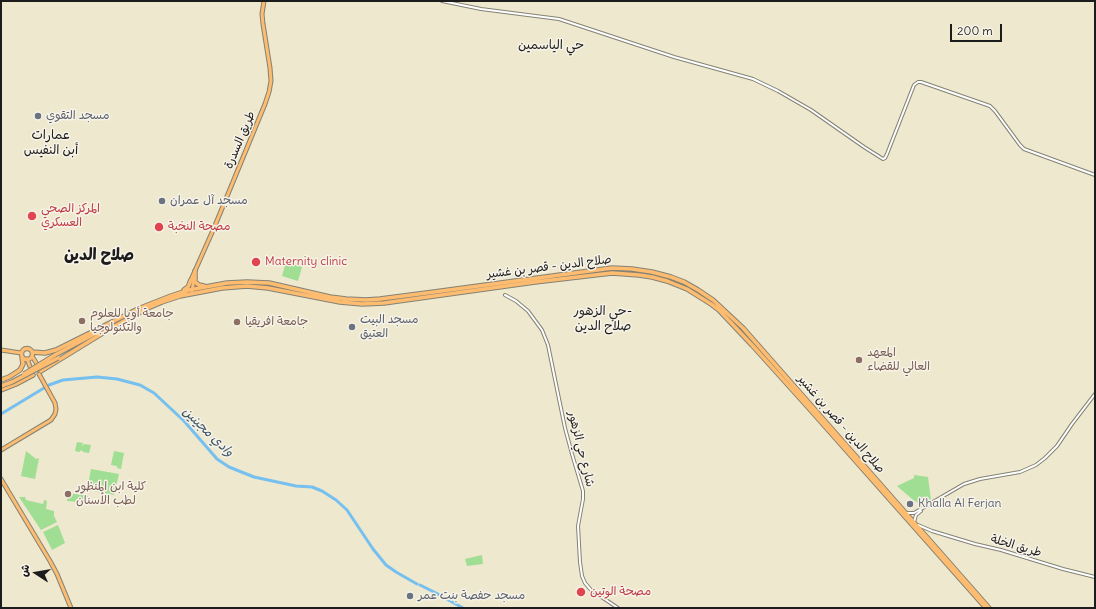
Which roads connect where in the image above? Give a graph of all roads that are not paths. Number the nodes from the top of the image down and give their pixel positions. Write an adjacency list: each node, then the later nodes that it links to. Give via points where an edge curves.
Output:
1 (264, 1): 4 (main road, طريق السدرة, via 262,14 270,68 269,92)
2 (442, 1): 3 (street, via 559,19 674,58 753,79 811,110 882,159 886,156 914,85 921,82 990,106 1024,149)
3 (1095, 175)
4 (195, 271): 5 (main road, طريق السدرة); 6 (highway, via 196,283); 7 (main road)
5 (191, 280): 7 (main road, طريق السدرة); 8 (highway, via 187,288)
6 (209, 286): 7 (highway, صلاح الدين - قصر بن غشير); 10 (highway, صلاح الدين - قصر بن غشير, via 264,283 354,300)
7 (191, 292): 8 (highway, صلاح الدين - قصر بن غشير); 10 (highway, via 252,286 358,304 377,304); 12 (highway, via 158,304)
8 (178, 293): 11 (highway, صلاح الدين - قصر بن غشير, via 148,304)
9 (505, 295): 36 (street, شارع حي الزهور, via 534,318 548,345 565,428 583,491 578,526 582,576 591,590)
10 (418, 296): 26 (highway, صلاح الدين - قصر بن غشير, via 612,268 658,274 684,282 713,300 743,328)
11 (108, 324): 14 (highway, صلاح الدين - قصر بن غشير, via 54,351); 16 (highway, via 104,329)
12 (111, 328): 16 (highway); 20 (highway)
13 (1, 350): 15 (main road)
14 (32, 354): 15 (highway, via 27,348 23,350); 17 (highway); 18 (main road)
15 (22, 355): 17 (highway); 22 (highway, via 23,364 20,370)
16 (57, 356): 23 (highway, bridge)
17 (27, 359): 19 (main road)
18 (38, 366): 19 (main road); 20 (main road)
19 (31, 369): 21 (main road)
20 (40, 373): 21 (main road, via 37,376); 27 (main road, via 56,403 54,416)
21 (33, 375): 24 (highway)
22 (1, 380)
23 (1, 385)
24 (1, 390)
25 (1095, 394): 29 (street, via 1057,446 1039,463 1020,472 964,484)
26 (814, 411): 30 (highway, صلاح الدين - قصر بن غشير); 37 (highway)
27 (1, 450)
28 (1, 479): 35 (main road, via 50,561)
29 (925, 507): 30 (street, via 912,514); 31 (street, via 916,515)
30 (906, 513): 31 (highway, صلاح الدين - قصر بن غشير)
31 (915, 524): 32 (street, طريق الخلة); 33 (highway, صلاح الدين - قصر بن غشير)
32 (932, 531): 33 (street, via 928,533); 34 (street, طريق الخلة)
33 (928, 538): 38 (highway, صلاح الدين - قصر بن غشير)
34 (1095, 578)
35 (71, 608)
36 (618, 608)
37 (986, 608)
38 (989, 608)

